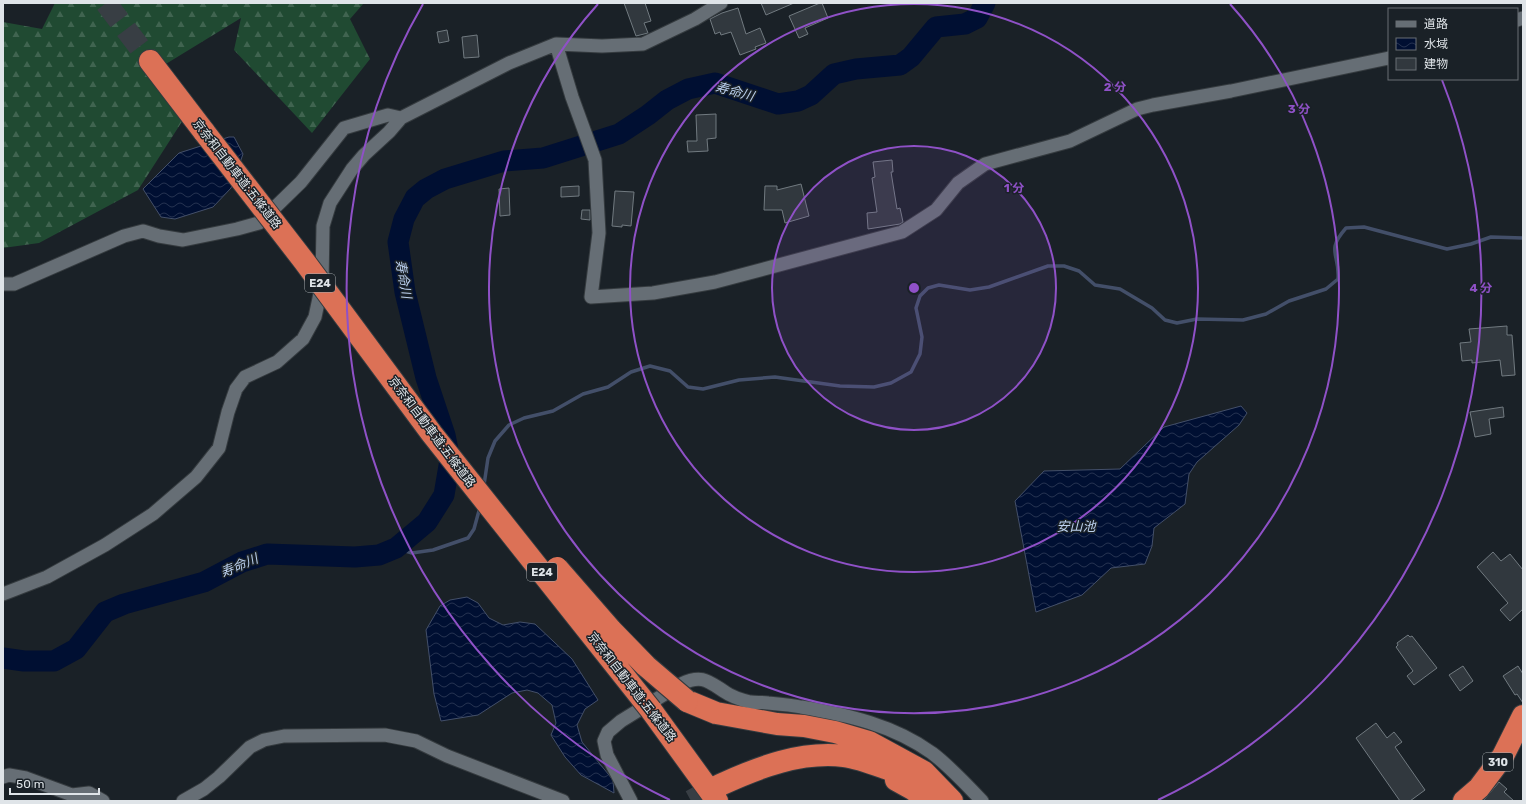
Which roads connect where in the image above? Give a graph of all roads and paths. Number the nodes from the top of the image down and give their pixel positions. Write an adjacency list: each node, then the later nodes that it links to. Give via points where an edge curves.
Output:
1 (721, 3): 2 (street, via 643,44)
2 (556, 44): 3 (street, via 595,160 599,233 591,297 653,293 715,282 902,232 936,210 958,183 984,164 1070,141 1137,109); 5 (street, via 509,63)
3 (1388, 58)
4 (150, 61): 7 (highway, 京奈和自動車道;五條道路 / E24, bridge, via 304,261)
5 (401, 118): 6 (street, via 388,115 344,128 301,182 258,223 184,240 143,231 124,236 14,284); 8 (street, via 352,169 330,203 323,226 322,284 315,317 303,339 277,362 245,378 236,389 219,448 196,477 153,514 105,545 47,576)
6 (3, 284)
7 (432, 434): 9 (highway, 京奈和自動車道;五條道路 / E24, bridge, via 610,659); 19 (highway, bridge, via 471,471 641,661 687,701 716,713 776,724 804,726 869,742 924,772)
8 (3, 594)
9 (646, 714): 12 (highway, 京奈和自動車道;五條道路 / E24); 17 (highway)
10 (1523, 716): 21 (highway, 310, via 1503,756 1479,788)
11 (3, 777): 13 (street, via 9,775 26,778 72,795 89,793)
12 (721, 794): 18 (highway, via 784,771 815,766 851,767 885,775 914,790); 19 (highway, via 749,772 779,762 811,756 844,756 874,763 910,778)
13 (103, 801)
14 (183, 801): 15 (street, via 204,789 250,747 264,740 284,736 378,735 416,741)
15 (563, 801)
16 (631, 801): 20 (street, via 607,755 604,741 608,732 621,721 681,684 702,679 709,680 731,696 751,702 815,710 888,729 933,754)
17 (700, 801)
18 (928, 801)
19 (952, 801)
20 (982, 801)
21 (1464, 801)

